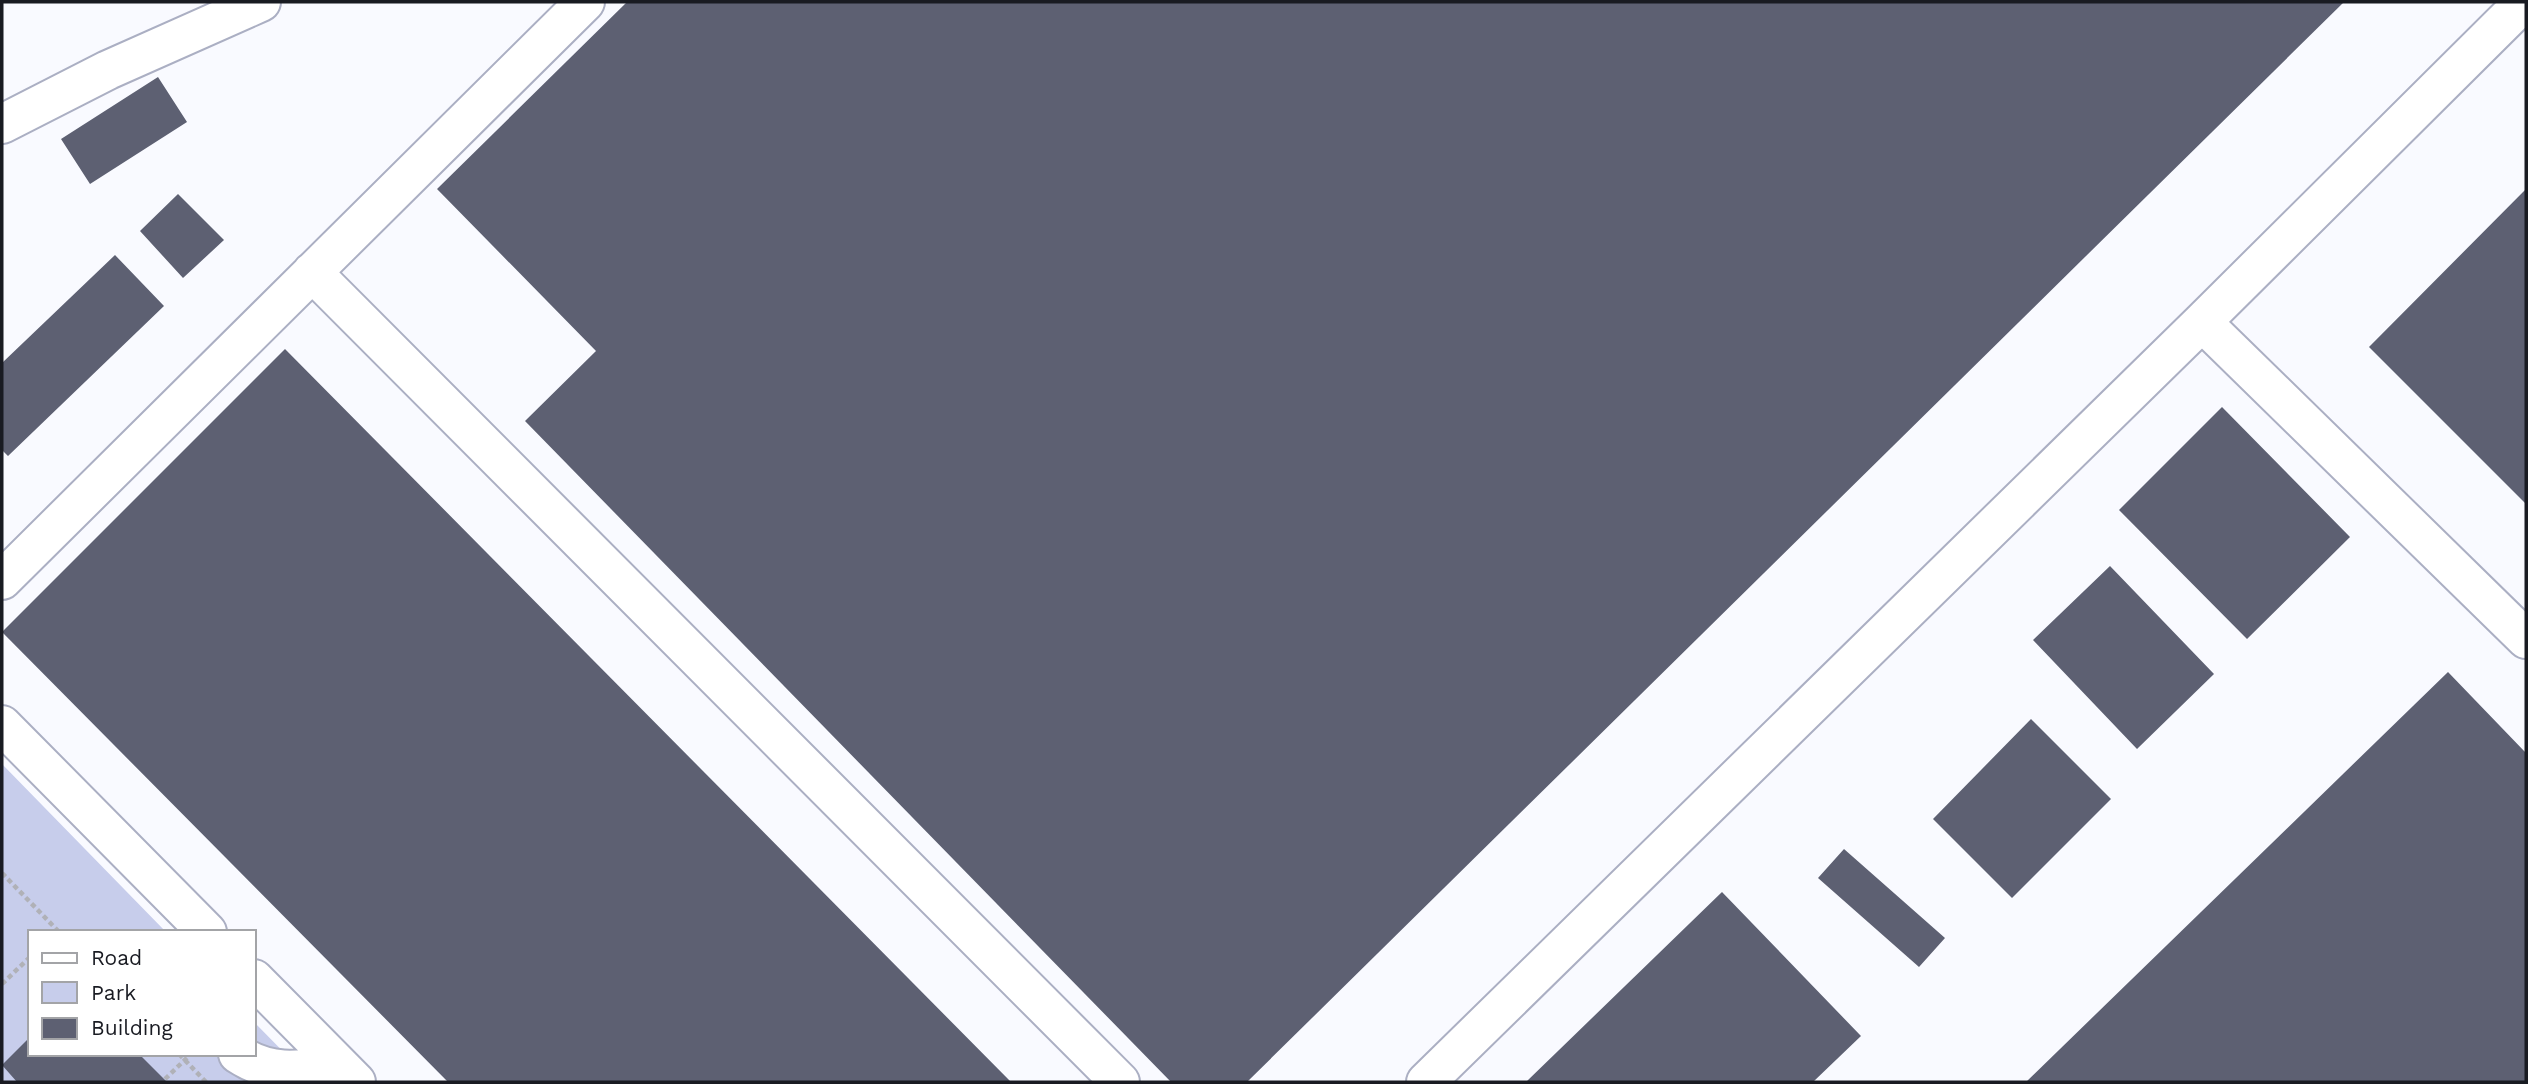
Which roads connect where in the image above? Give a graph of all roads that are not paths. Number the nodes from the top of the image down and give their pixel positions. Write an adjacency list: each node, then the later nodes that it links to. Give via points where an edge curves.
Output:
1 (261, 2): 4 (street, via 108,70)
2 (585, 2): 5 (street)
3 (2525, 2): 6 (street)
4 (2, 124)
5 (312, 272): 7 (street); 16 (street)
6 (2202, 322): 8 (street); 17 (street)
7 (2, 580)
8 (2526, 639)
9 (2, 725): 10 (street)
10 (169, 893): 11 (street); 12 (street)
11 (167, 930)
12 (205, 930)
13 (256, 981): 15 (street)
14 (241, 1056): 15 (street, via 254,1065)
15 (347, 1074)
16 (1120, 1082)
17 (1426, 1082)

